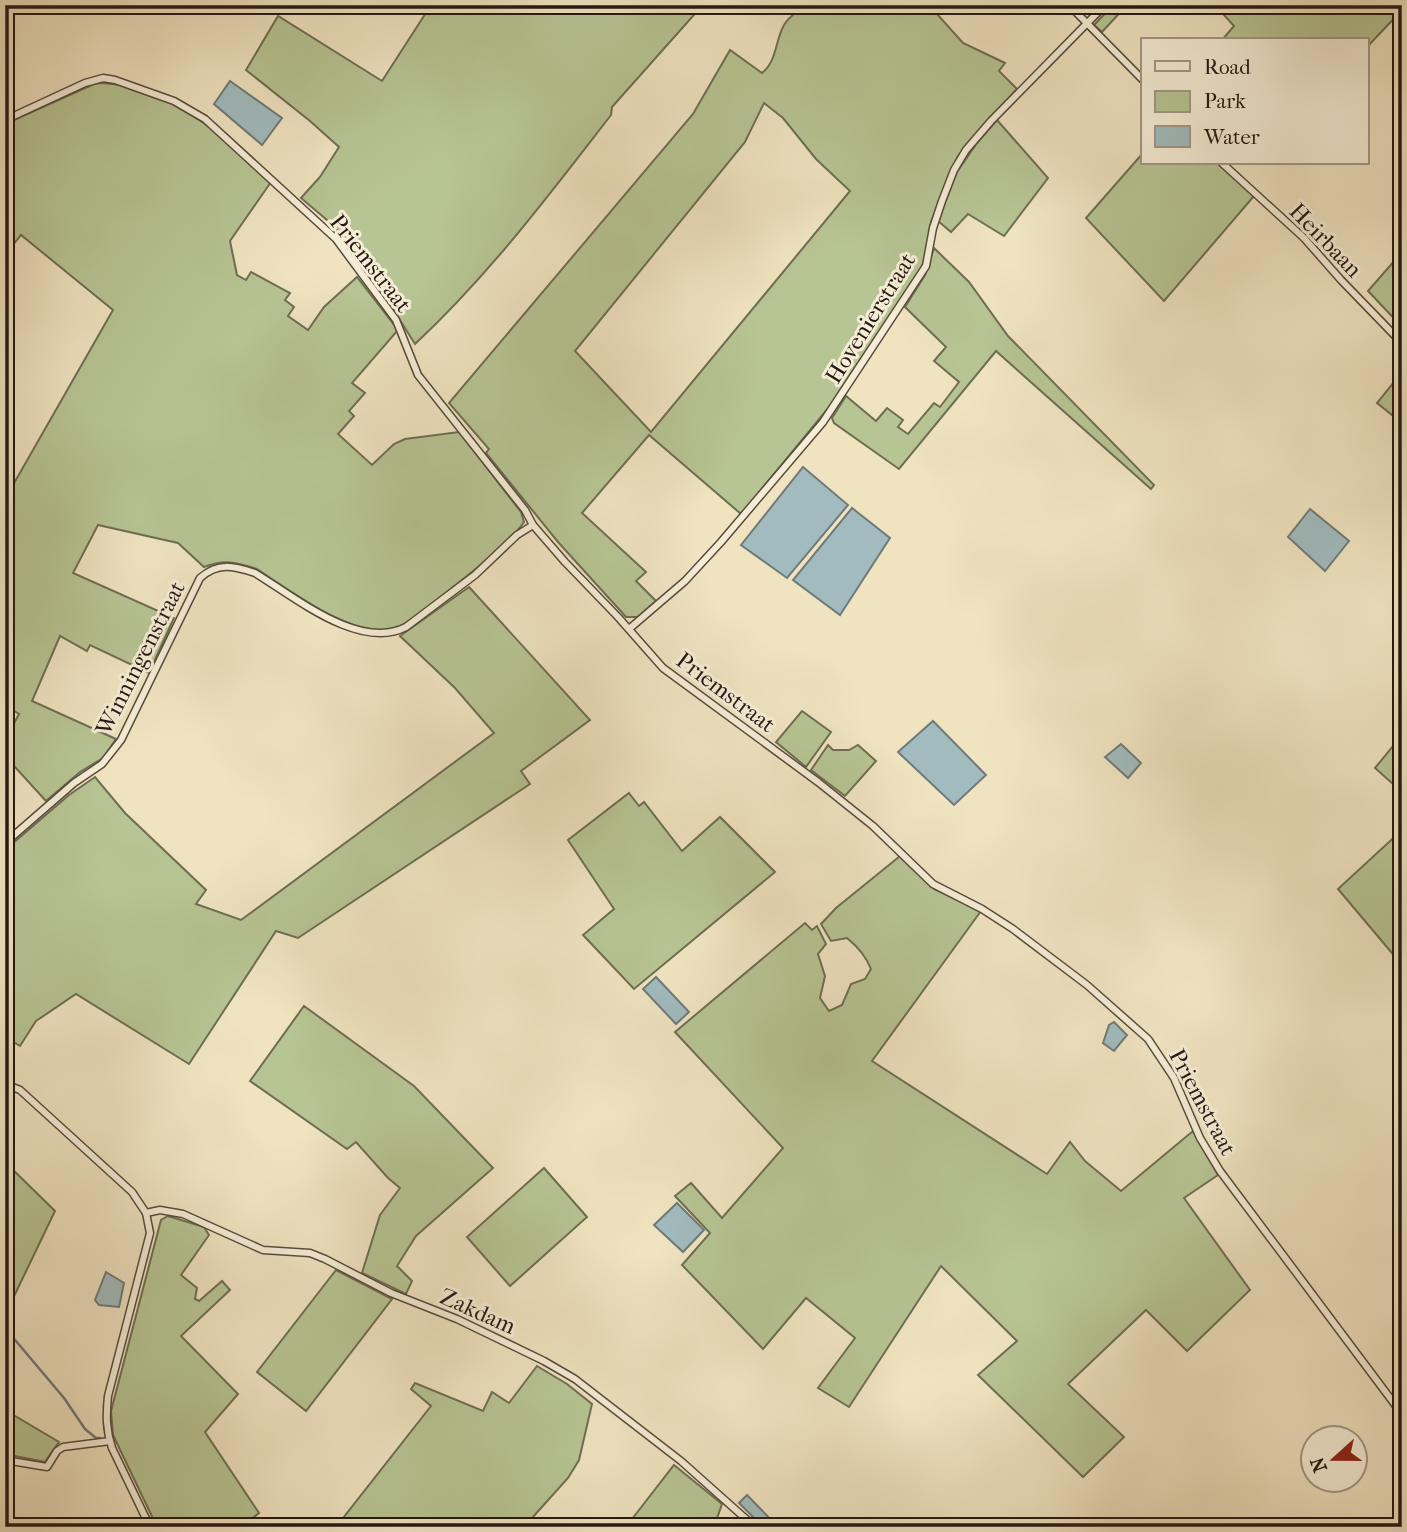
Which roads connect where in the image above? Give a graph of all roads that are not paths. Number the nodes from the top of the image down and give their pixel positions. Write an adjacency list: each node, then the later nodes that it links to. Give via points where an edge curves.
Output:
1 (1069, 5): 3 (street)
2 (1105, 5): 3 (street, Hovenierstraat)
3 (1086, 23): 4 (street); 9 (street, Hovenierstraat, via 967,150 942,201 926,266 823,422 712,552)
4 (1141, 78)
5 (5, 120): 8 (street, Priemstraat, via 103,78 174,101 205,119 336,239 396,320 418,375)
6 (1223, 164): 7 (street, Heirbaan, via 1304,237)
7 (1402, 343)
8 (533, 525): 9 (street, Priemstraat); 10 (street, Winningenstraat, via 457,589 396,632 373,634 335,621 240,568 208,571 110,755)
9 (629, 629): 13 (street, Priemstraat, via 663,668 842,802 894,844 933,884 1013,929 1148,1039 1174,1078 1220,1171)
10 (5, 843)
11 (5, 1084): 12 (street, via 20,1090 132,1192)
12 (146, 1213): 14 (street, via 148,1242 108,1396); 17 (street, Zakdam, via 183,1214 263,1250 310,1253 544,1362 575,1378 681,1461)
13 (1402, 1414)
14 (110, 1441): 15 (street, via 63,1447 47,1467); 16 (street)
15 (5, 1460)
16 (150, 1527)
17 (755, 1527)

